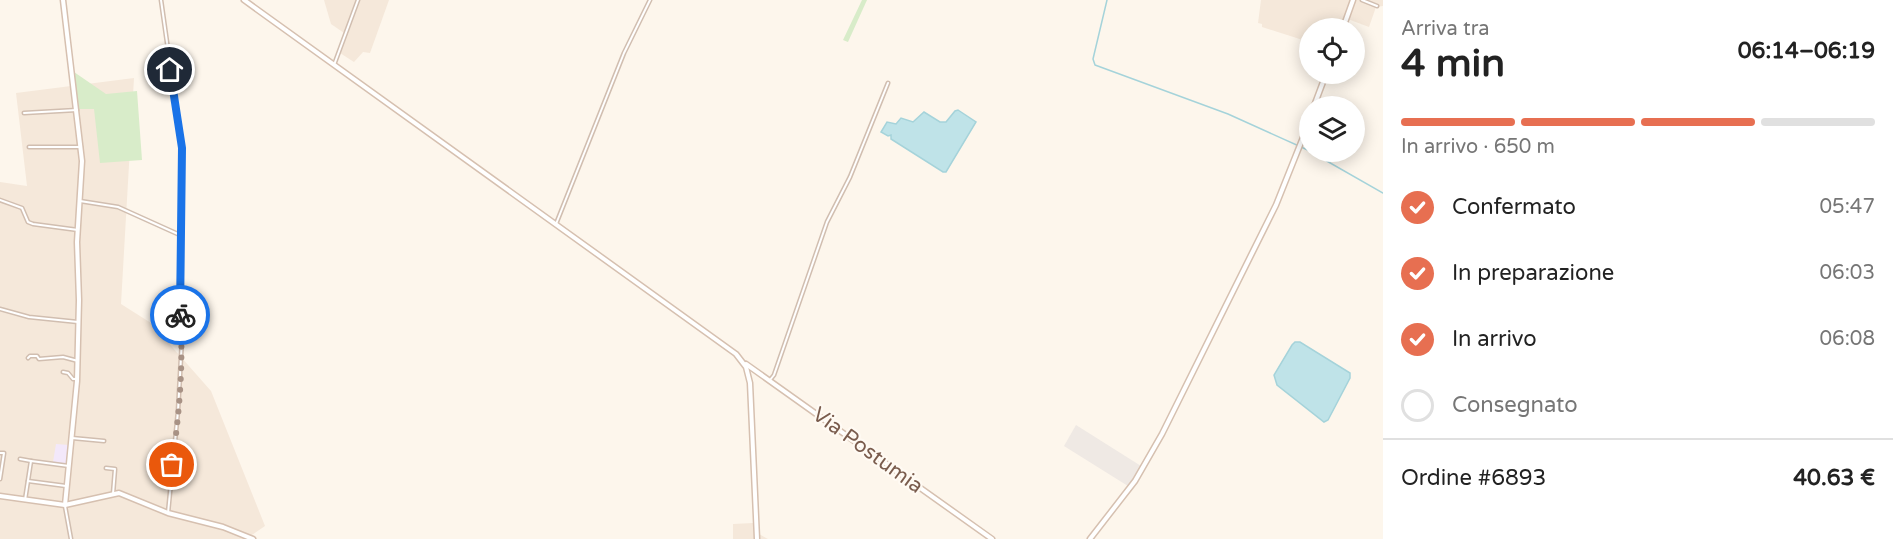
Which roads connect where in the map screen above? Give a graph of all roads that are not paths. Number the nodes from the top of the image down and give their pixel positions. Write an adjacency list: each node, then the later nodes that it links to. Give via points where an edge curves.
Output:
1 (63, 0): 12 (main road)
2 (161, 0): 21 (street, via 182,148)
3 (244, 0): 10 (main road, Via Postumia)
4 (358, 0): 10 (street)
5 (650, 0): 19 (street, via 624,53)
6 (1353, 0): 9 (main road)
7 (1362, 0): 8 (street)
8 (1377, 6)
9 (1347, 18)
10 (334, 65): 19 (main road, Via Postumia)
11 (888, 83): 29 (street, via 827,222)
12 (77, 110): 13 (street); 15 (main road)
13 (24, 113)
14 (29, 147): 15 (street)
15 (81, 147): 18 (main road)
16 (1299, 148): 50 (main road, via 1268,223 1162,434 1135,480)
17 (0, 200): 20 (street, via 22,208 33,225)
18 (80, 201): 20 (main road); 21 (street, via 118,207)
19 (556, 224): 26 (main road, Via Postumia)
20 (78, 230): 23 (main road)
21 (180, 235): 45 (street, via 182,339)
22 (0, 309): 23 (street, via 29,317)
23 (78, 322): 25 (main road)
24 (28, 358): 25 (street, via 63,357)
25 (78, 361): 28 (main road)
26 (743, 362): 29 (main road, Via Postumia); 48 (main road, via 750,383)
27 (63, 372): 28 (street)
28 (77, 379): 30 (main road)
29 (770, 380): 49 (main road, Via Postumia)
30 (72, 438): 31 (street); 35 (main road)
31 (104, 441)
32 (0, 453): 37 (street, via 4,453)
33 (20, 459): 34 (street)
34 (31, 461): 35 (street); 39 (street)
35 (69, 466): 40 (main road)
36 (106, 468): 41 (street, via 115,469)
37 (1, 473): 38 (street)
38 (0, 479)
39 (28, 481): 40 (street); 43 (street)
40 (66, 486): 44 (main road)
41 (113, 494): 44 (main road); 45 (main road)
42 (0, 496): 43 (main road)
43 (25, 501): 44 (main road)
44 (65, 505): 46 (street)
45 (168, 513): 47 (main road)
46 (72, 539)
47 (253, 539)
48 (757, 539)
49 (992, 539)
50 (1090, 539)

